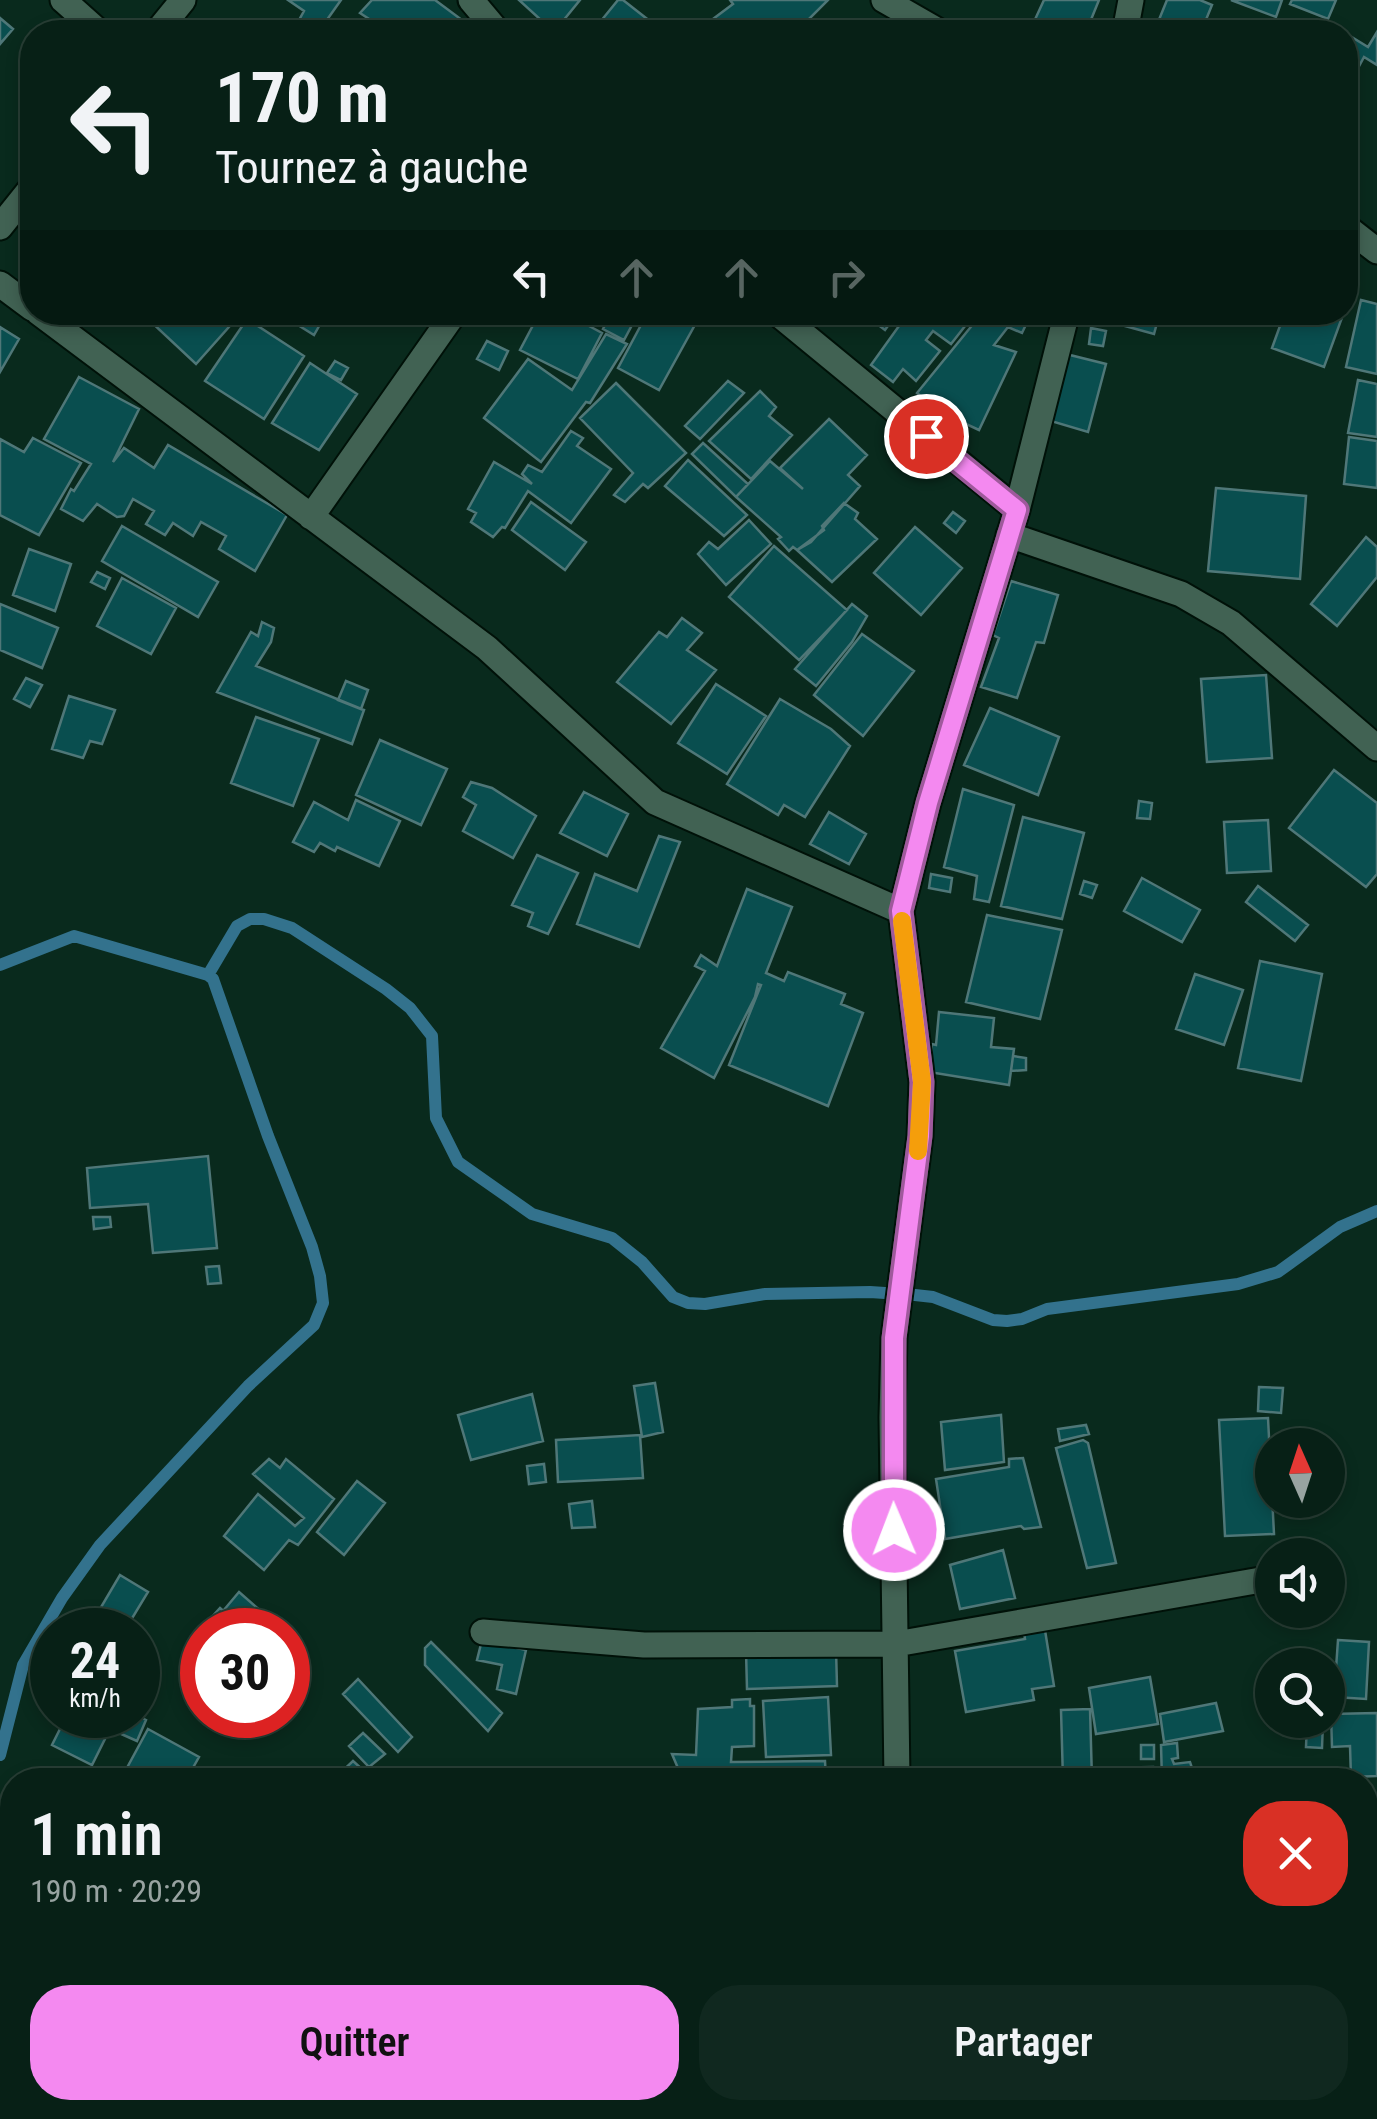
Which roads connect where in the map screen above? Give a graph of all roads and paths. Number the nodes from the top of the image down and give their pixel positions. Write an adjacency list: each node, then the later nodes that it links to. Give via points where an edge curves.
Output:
1 (63, 0): 5 (street)
2 (183, 0): 6 (street)
3 (472, 0): 7 (street)
4 (884, 0): 8 (street)
5 (86, 20)
6 (167, 20)
7 (488, 20)
8 (919, 20)
9 (20, 202): 10 (street)
10 (0, 227)
11 (55, 325): 15 (street)
12 (445, 325): 15 (street)
13 (791, 325): 16 (street)
14 (1064, 325): 16 (street)
15 (311, 516): 18 (street, via 487,648 655,802)
16 (1013, 522): 17 (street, via 1181,594 1231,623); 18 (street)
17 (1377, 748)
18 (901, 911): 21 (street, via 922,1082 894,1338)
19 (1255, 1581): 21 (street)
20 (483, 1632): 21 (street, via 644,1645)
21 (896, 1644): 22 (street)
22 (898, 1768)

